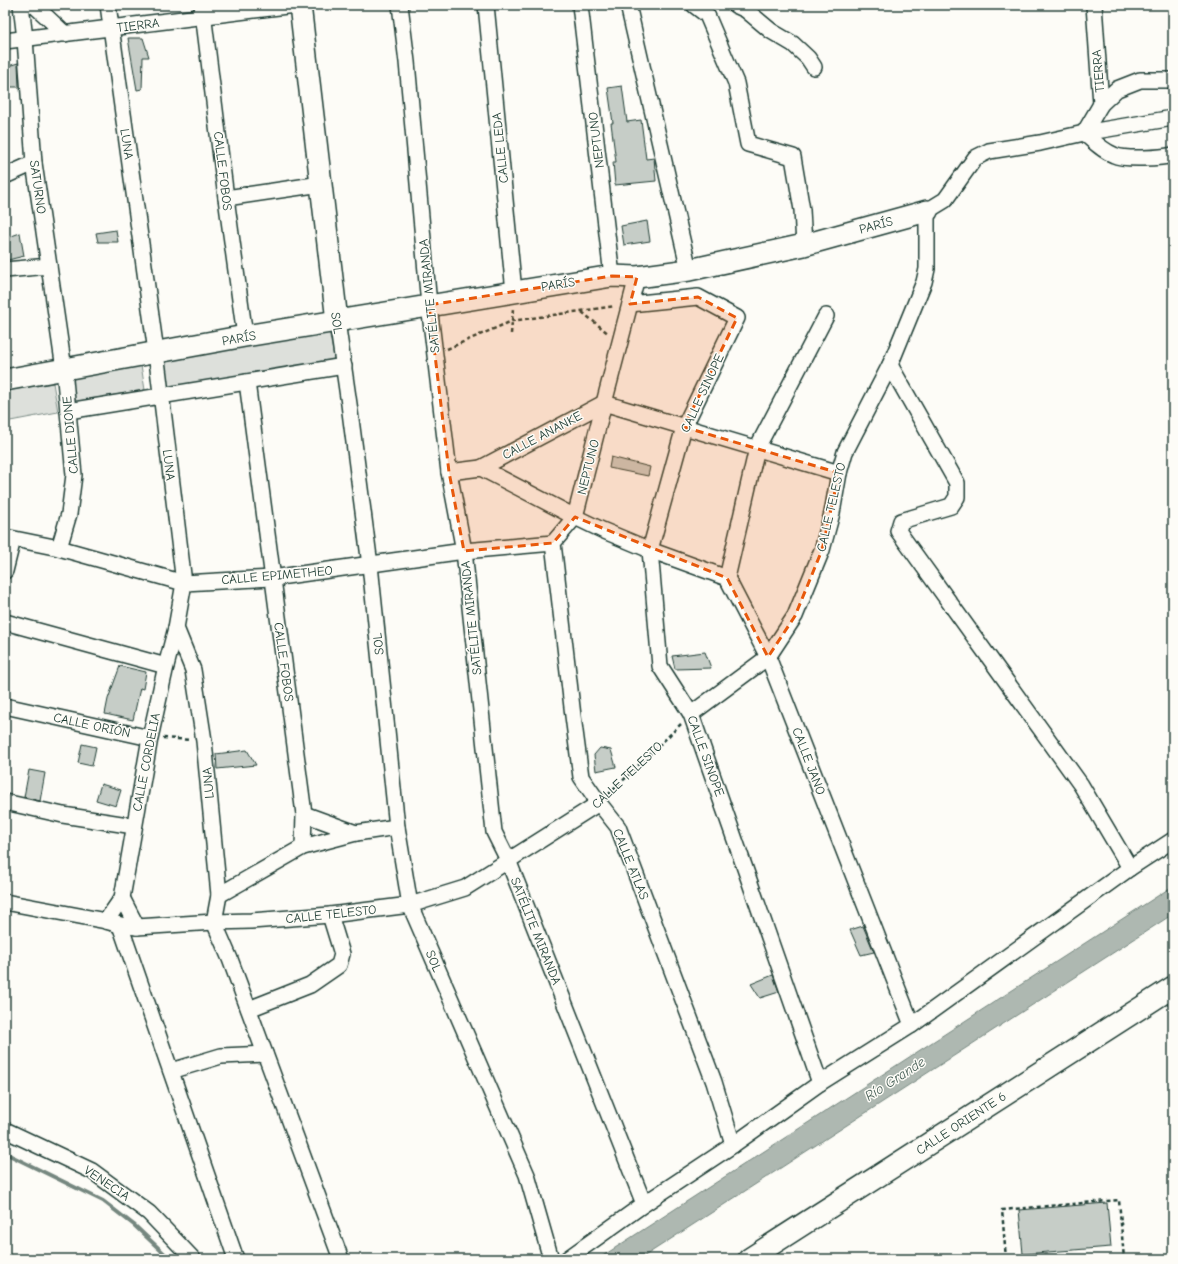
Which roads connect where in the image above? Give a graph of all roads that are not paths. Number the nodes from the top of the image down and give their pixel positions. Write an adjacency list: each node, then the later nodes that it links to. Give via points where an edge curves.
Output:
1 (21, 5): 16 (street, SATURNO)
2 (34, 5): 15 (street)
3 (108, 5): 14 (street, LUNA)
4 (295, 5): 13 (street, TIERRA)
5 (300, 5): 26 (street, SOL)
6 (400, 5): 37 (street, SATÉLITE MIRANDA)
7 (486, 5): 35 (street, CALLE LEDA)
8 (580, 5): 33 (street, NEPTUNO)
9 (628, 5): 32 (street)
10 (694, 5): 29 (street, via 708,14 736,83 748,144 793,157 802,210)
11 (735, 5): 18 (street, via 793,44)
12 (1094, 5): 20 (street, TIERRA)
13 (203, 11): 14 (street, TIERRA); 27 (street, CALLE FOBOS)
14 (111, 28): 15 (street, TIERRA); 41 (street, LUNA)
15 (65, 34): 16 (street, TIERRA)
16 (25, 39): 17 (street, TIERRA); 24 (street, SATURNO)
17 (5, 41)
18 (814, 67)
19 (1173, 80): 20 (street, via 1140,80 1117,89)
20 (1101, 104): 22 (street, TIERRA)
21 (1173, 118): 22 (street, PARÍS)
22 (1084, 133): 23 (street, via 1114,156 1134,158); 28 (street, PARÍS, via 1040,144 988,151 975,158 945,200)
23 (1173, 155)
24 (34, 163): 25 (street); 30 (street, SATURNO)
25 (5, 176)
26 (321, 184): 27 (street); 39 (street, SOL)
27 (226, 198): 40 (street, CALLE FOBOS)
28 (927, 211): 29 (street, PARÍS); 42 (street, CALLE TELESTO, via 927,269 924,282)
29 (804, 245): 32 (street, PARÍS)
30 (49, 266): 31 (street); 44 (street, SATURNO)
31 (5, 270)
32 (689, 270): 34 (street, PARÍS)
33 (612, 276): 34 (street, PARÍS); 35 (street, PARÍS)
34 (637, 277): 36 (street, NEPTUNO)
35 (514, 292): 37 (street, PARÍS)
36 (630, 304): 48 (street, NEPTUNO); 50 (street, CALLE SINOPE, via 698,298 737,318)
37 (429, 306): 39 (street, PARÍS); 53 (street, SATÉLITE MIRANDA)
38 (826, 316): 51 (street)
39 (337, 321): 40 (street, PARÍS); 43 (street, SOL)
40 (245, 336): 41 (street, PARÍS)
41 (156, 352): 44 (street, PARÍS); 47 (street, LUNA)
42 (890, 365): 54 (street, CALLE TELESTO, via 845,452); 82 (street, via 956,483 957,490 957,497 951,506 901,521 898,531 1081,785)
43 (344, 366): 46 (street); 61 (street, SOL)
44 (64, 369): 45 (street, PARÍS); 49 (street, CALLE DIONE)
45 (5, 380)
46 (247, 382): 47 (street); 63 (street, CALLE FOBOS)
47 (161, 397): 49 (street); 65 (street, LUNA)
48 (604, 402): 50 (street); 52 (street, CALLE ANANKE); 55 (street, NEPTUNO)
49 (68, 412): 58 (street, CALLE DIONE, via 74,475 70,514)
50 (684, 427): 51 (street); 59 (street, CALLE SINOPE)
51 (757, 448): 54 (street); 64 (street)
52 (481, 468): 53 (street); 55 (street)
53 (449, 472): 60 (street, SATÉLITE MIRANDA)
54 (839, 473): 68 (street, CALLE TELESTO, via 822,550 795,616)
55 (575, 517): 57 (street); 59 (street)
56 (9, 538): 58 (street, CALLE EPIMETHEO); 62 (street)
57 (553, 543): 60 (street, CALLE EPIMETHEO); 74 (street, CALLE ATLAS, via 581,777)
58 (59, 548): 65 (street, CALLE EPIMETHEO)
59 (650, 550): 64 (street); 71 (street, CALLE SINOPE, via 660,666)
60 (464, 551): 61 (street, CALLE EPIMETHEO); 81 (street, SATÉLITE MIRANDA, via 494,832)
61 (370, 565): 63 (street, CALLE EPIMETHEO); 77 (street, SOL)
62 (5, 571)
63 (272, 578): 65 (street, CALLE EPIMETHEO); 75 (street, CALLE FOBOS)
64 (727, 578): 68 (street, CALLE JANO)
65 (184, 583): 67 (street, LUNA)
66 (5, 622): 69 (street)
67 (176, 628): 69 (street, CALLE CORDELIA); 83 (street, LUNA, via 193,670 204,741)
68 (768, 657): 71 (street, CALLE TELESTO); 93 (street, CALLE JANO)
69 (166, 666): 72 (street, CALLE CORDELIA)
70 (5, 706): 72 (street, CALLE ORIÓN)
71 (691, 714): 96 (street, CALLE SINOPE)
72 (150, 738): 76 (street, CALLE CORDELIA)
73 (5, 802): 76 (street, via 62,815)
74 (599, 803): 81 (street, CALLE TELESTO); 98 (street, CALLE ATLAS, via 618,827 714,1082)
75 (304, 814): 78 (street); 80 (street, CALLE FOBOS)
76 (134, 826): 84 (street, CALLE CORDELIA)
77 (397, 827): 78 (street); 86 (street, SOL)
78 (356, 834): 80 (street)
79 (1173, 840): 82 (street)
80 (303, 847): 83 (street)
81 (508, 860): 86 (street, CALLE TELESTO, via 465,888); 99 (street, SATÉLITE MIRANDA)
82 (1130, 868): 93 (street)
83 (218, 895): 88 (street, LUNA)
84 (122, 898): 89 (street, CALLE CORDELIA); 90 (street)
85 (5, 902): 89 (street, CALLE TELESTO)
86 (410, 905): 87 (street, CALLE TELESTO); 103 (street, SOL, via 527,1175)
87 (330, 915): 88 (street, CALLE TELESTO); 92 (street, via 342,954 339,965 310,985)
88 (214, 922): 90 (street, CALLE TELESTO); 92 (street)
89 (113, 923): 90 (street, CALLE TELESTO); 95 (street)
90 (137, 927)
91 (1173, 987): 105 (street, CALLE ORIENTE 6)
92 (249, 1009): 94 (street)
93 (912, 1025): 96 (street)
94 (265, 1054): 95 (street, via 221,1056); 102 (street)
95 (171, 1071): 101 (street)
96 (820, 1083): 98 (street)
97 (5, 1130): 100 (street, VENECIA, via 92,1170 149,1213)
98 (733, 1144): 99 (street)
99 (644, 1204): 104 (street)
100 (193, 1259)
101 (236, 1259)
102 (341, 1259)
103 (551, 1259)
104 (567, 1259)
105 (749, 1259)

